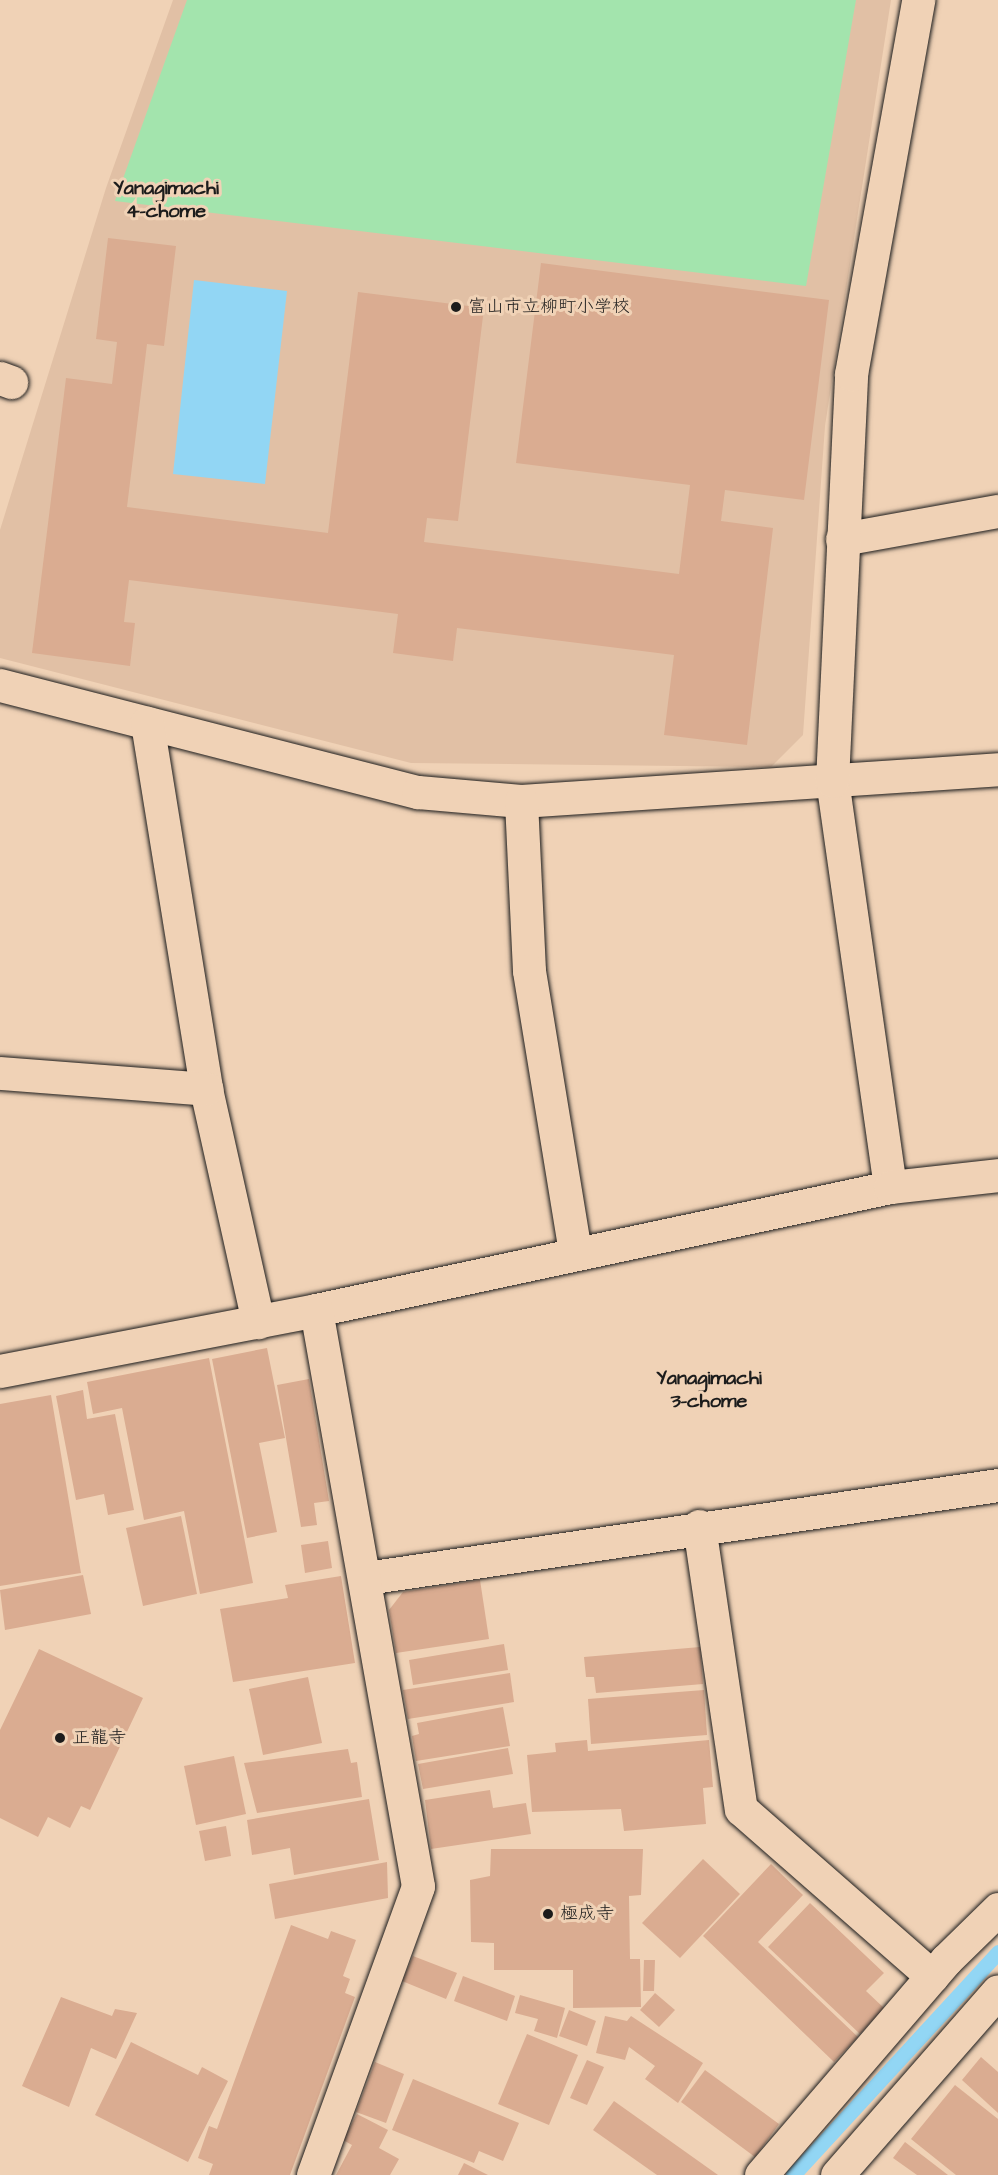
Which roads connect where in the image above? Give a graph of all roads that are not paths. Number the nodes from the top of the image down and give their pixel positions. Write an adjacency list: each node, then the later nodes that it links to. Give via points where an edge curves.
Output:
1 (918, 0): 3 (street, via 851,374)
2 (998, 511): 3 (street)
3 (842, 539): 7 (street)
4 (0, 685): 5 (street)
5 (147, 723): 8 (street, via 418,792); 10 (street)
6 (998, 769): 7 (street)
7 (832, 781): 8 (street); 12 (street)
8 (521, 801): 13 (street, via 529,971)
9 (0, 1073): 10 (street)
10 (207, 1089): 15 (street)
11 (998, 1175): 12 (street)
12 (890, 1187): 13 (street)
13 (575, 1253): 14 (street)
14 (316, 1310): 15 (street); 19 (street)
15 (258, 1322): 16 (street)
16 (0, 1371)
17 (998, 1485): 18 (street)
18 (699, 1526): 19 (street); 21 (street, via 741,1809)
19 (366, 1578): 23 (street, via 417,1886)
20 (998, 1909): 21 (street)
21 (932, 1976): 24 (street)
22 (997, 1992): 25 (street)
23 (313, 2175)
24 (761, 2175)
25 (837, 2175)

